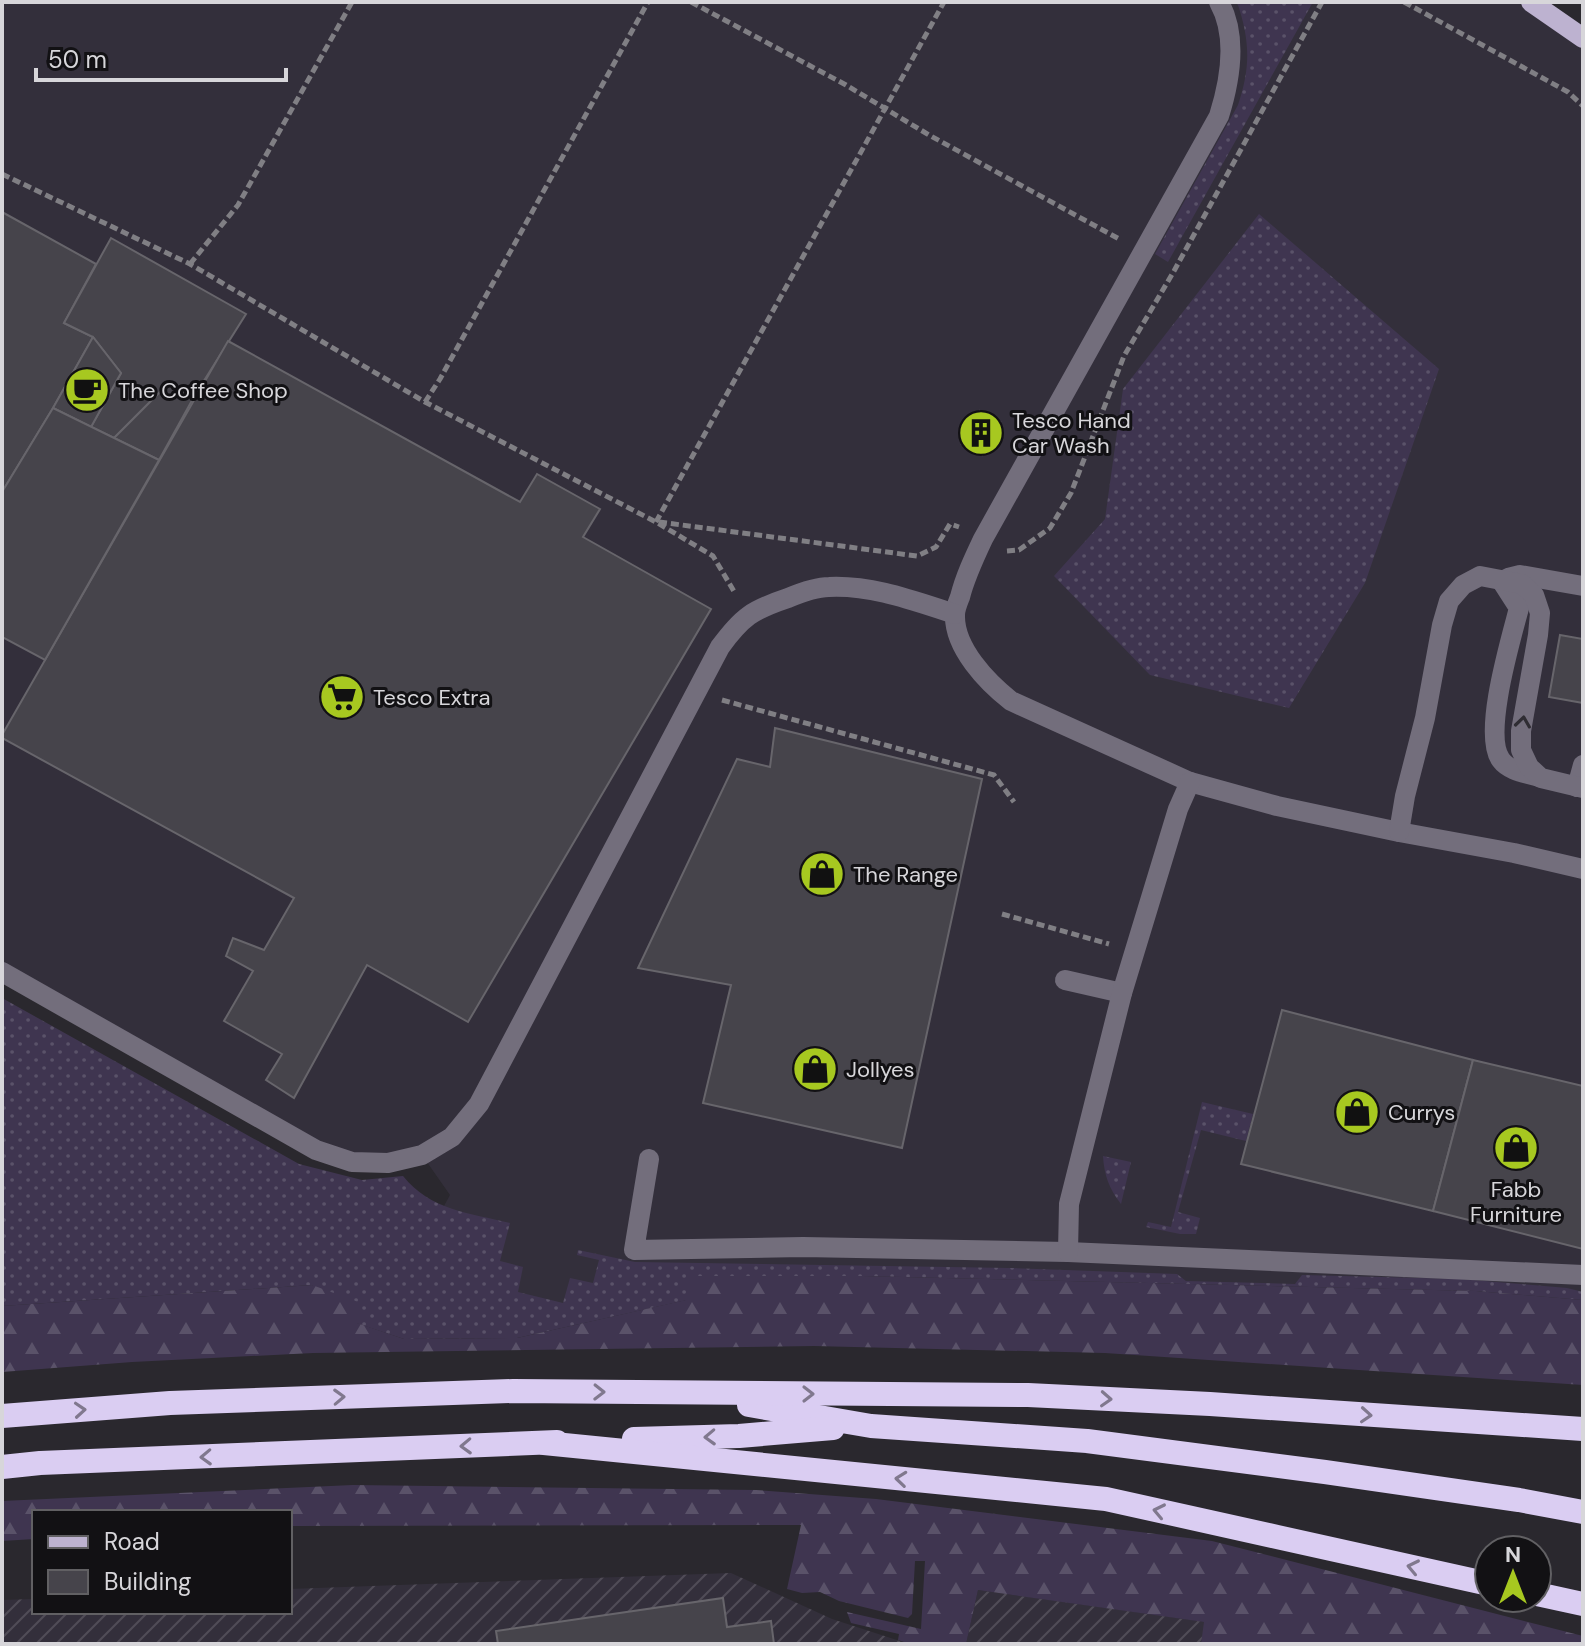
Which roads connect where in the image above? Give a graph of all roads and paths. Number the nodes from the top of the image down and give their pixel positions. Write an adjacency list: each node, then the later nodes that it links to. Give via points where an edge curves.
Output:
1 (352, 2): 14 (path, via 238,205)
2 (648, 2): 16 (path)
3 (691, 2): 11 (path)
4 (944, 2): 11 (path)
5 (1219, 2): 13 (street, via 1230,52 1226,94 1219,116)
6 (1322, 2): 15 (path)
7 (1404, 2): 10 (path, via 1568,92)
8 (1531, 2): 9 (main road)
9 (1583, 38)
10 (1583, 106)
11 (885, 109): 13 (path); 17 (path)
12 (2, 174): 14 (path)
13 (1143, 252): 15 (path); 22 (street, via 983,539)
14 (190, 264): 16 (path)
15 (1174, 271): 19 (path, via 1124,356 1071,493 1050,528 1019,550)
16 (425, 402): 17 (path)
17 (656, 522): 18 (path, via 917,556 936,547 950,524); 23 (path, via 713,556)
18 (964, 529)
19 (1006, 551)
20 (1501, 580): 21 (street, via 1520,575); 26 (street, one-way to 20, via 1521,750 1540,613 1534,595 1522,584); 26 (street, via 1519,608 1494,738 1499,759); 30 (street, via 1480,576 1449,601)
21 (1583, 586)
22 (955, 614): 23 (street, via 895,595 826,587); 27 (street, via 959,637 973,662 1011,701)
23 (748, 615): 34 (street, via 720,647 479,1104 452,1137 422,1155 388,1163 352,1162 316,1150)
24 (727, 686): 29 (path, via 719,699 994,775)
25 (1583, 765): 28 (street)
26 (1541, 778): 28 (street)
27 (1190, 782): 30 (street); 33 (street)
28 (1580, 788)
29 (1014, 802)
30 (1399, 832): 31 (street)
31 (1583, 869)
32 (1002, 914): 33 (path)
33 (1134, 951): 36 (street)
34 (2, 972)
35 (1065, 980): 36 (street)
36 (1122, 993): 38 (street, via 1069,1204)
37 (649, 1159): 38 (street, via 634,1250)
38 (1068, 1252): 39 (street)
39 (1583, 1275)
40 (674, 1393): 41 (highway, one-way to 40, via 170,1403 513,1391); 42 (highway); 43 (highway, one-way to 43, via 1028,1395)
41 (2, 1416)
42 (871, 1426): 44 (highway, one-way to 44); 46 (highway, via 1087,1441)
43 (1583, 1429)
44 (544, 1443): 45 (highway, one-way to 45); 47 (highway, one-way to 44, via 1106,1499)
45 (2, 1467)
46 (1583, 1512)
47 (1473, 1580)
48 (1553, 1597): 49 (highway)
49 (1583, 1604)

